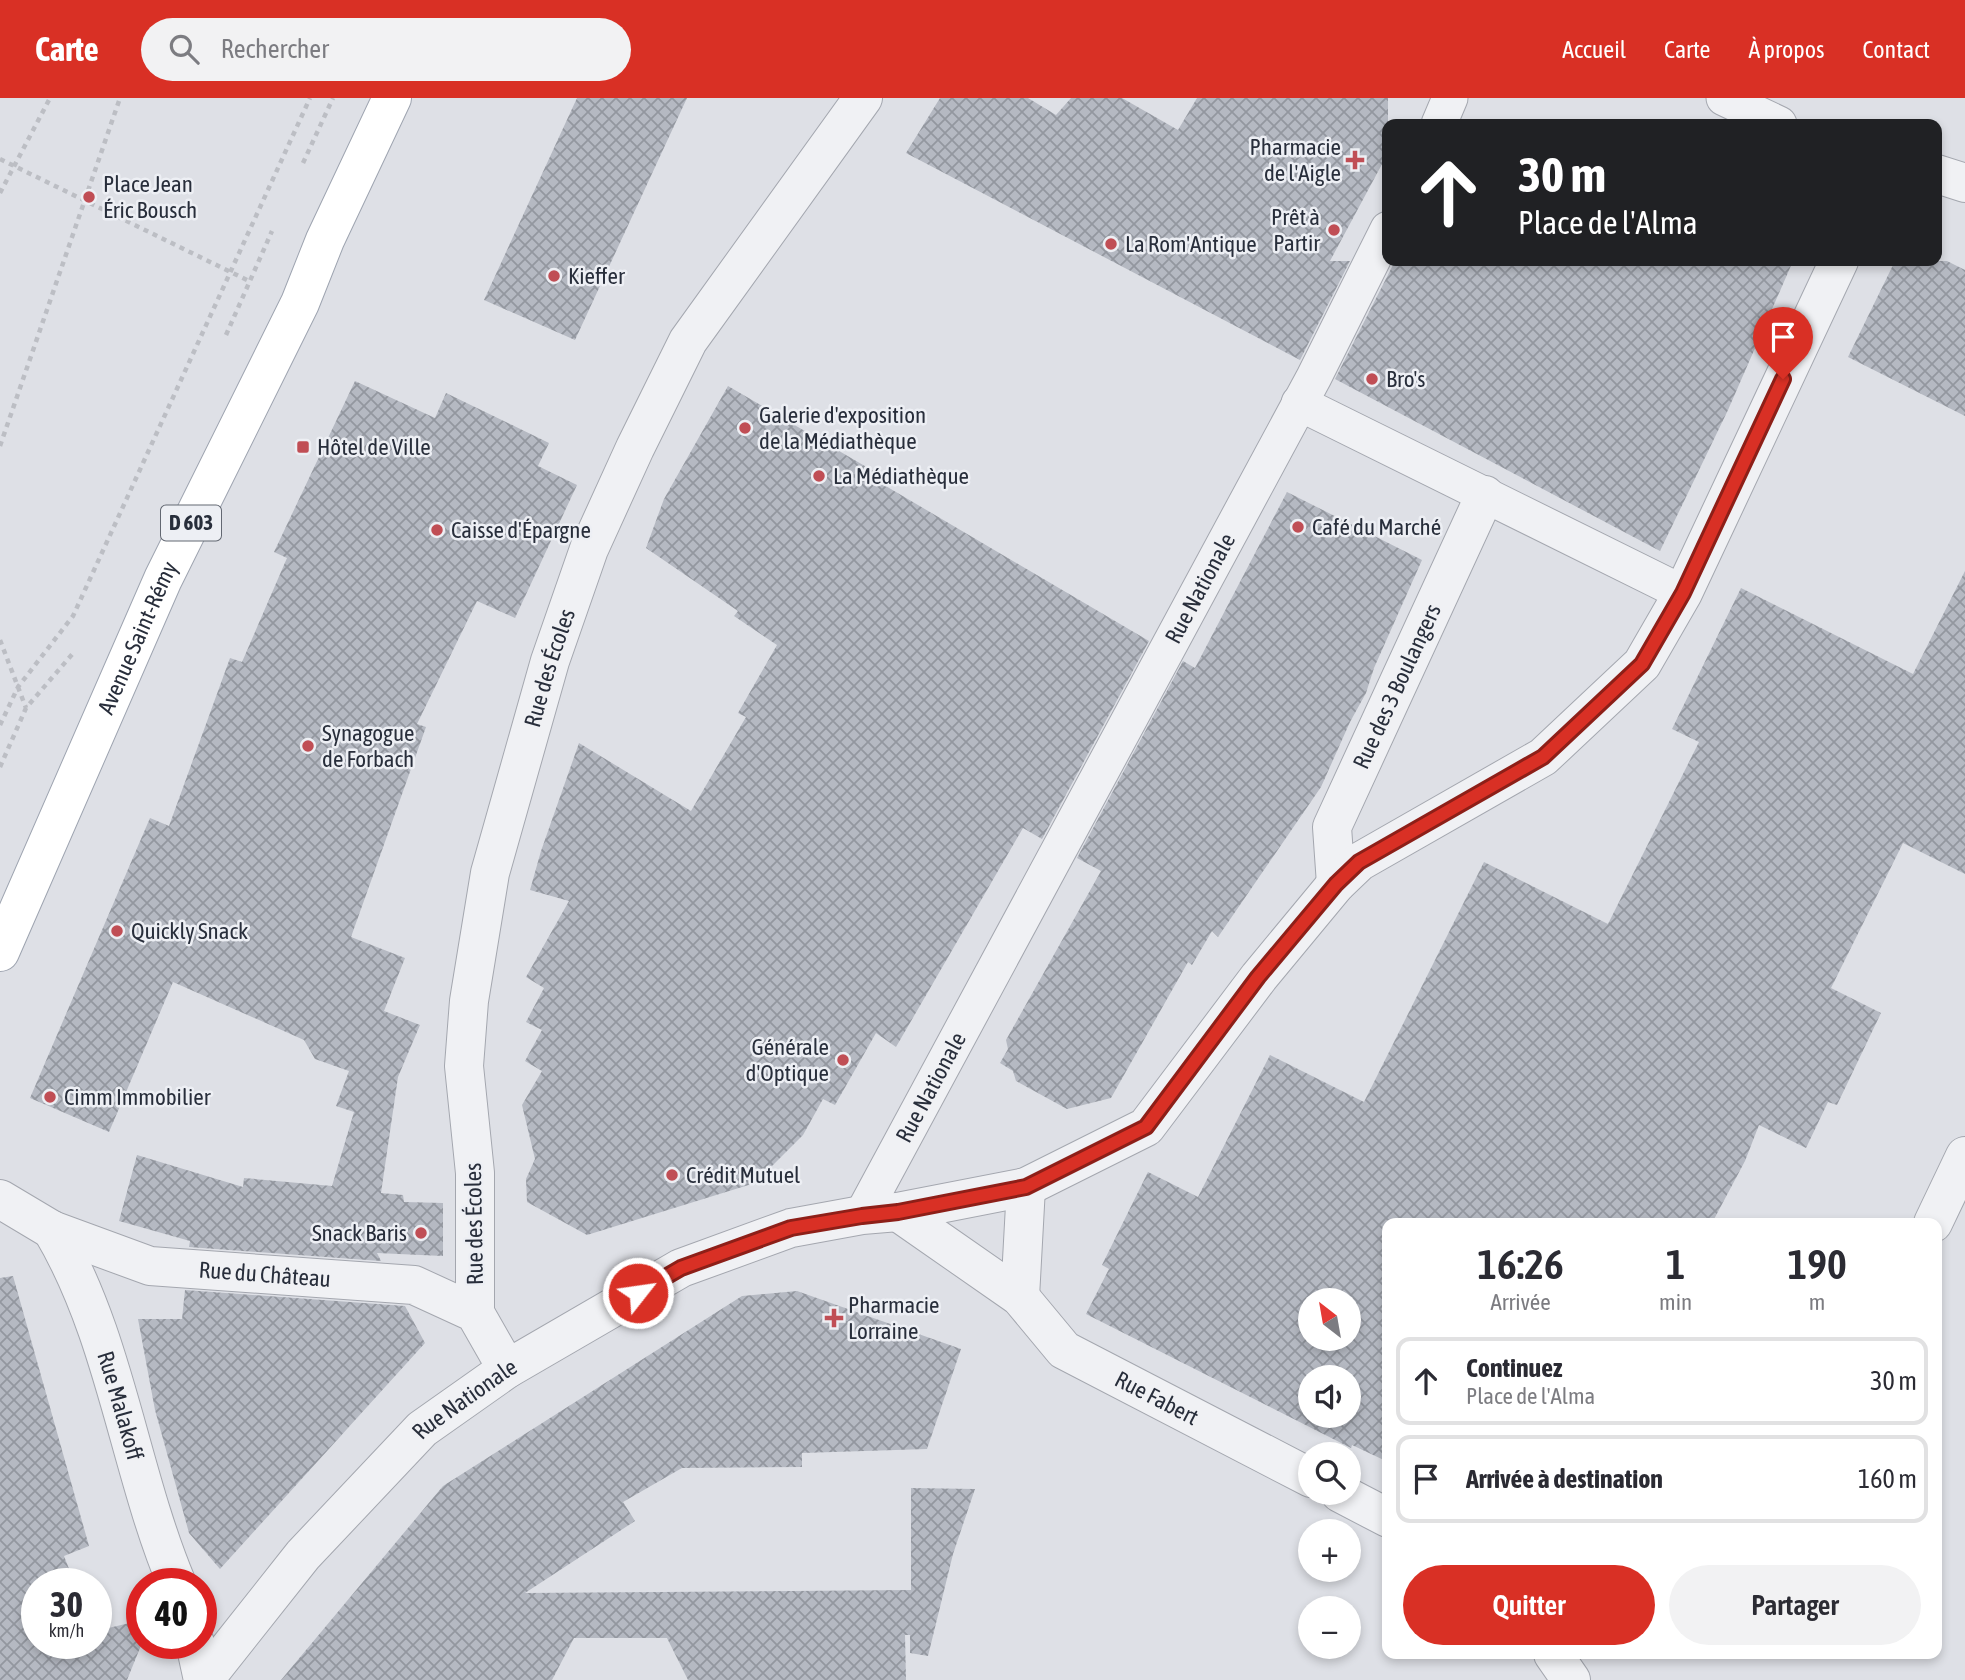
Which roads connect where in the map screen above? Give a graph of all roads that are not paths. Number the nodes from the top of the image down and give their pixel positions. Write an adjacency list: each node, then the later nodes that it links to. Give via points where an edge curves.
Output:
1 (392, 98): 15 (main road, Avenue Saint-Rémy / D 603, via 300,303 163,579)
2 (863, 98): 23 (street, Rue des Écoles, via 688,341 589,548 550,661 490,873 469,1001 464,1066 475,1173)
3 (1450, 98): 5 (street)
4 (1724, 98): 6 (street)
5 (1441, 119)
6 (1768, 119)
7 (1942, 176): 8 (street)
8 (1965, 183)
9 (1382, 241): 11 (street, Rue Nationale)
10 (1837, 266): 13 (street)
11 (1299, 403): 12 (street); 19 (street, Rue Nationale)
12 (1485, 495): 13 (street); 14 (street, Rue des 3 Boulangers, via 1332,827)
13 (1683, 593): 14 (street, via 1642,664 1543,757 1359,862)
14 (1336, 884): 17 (street, via 1258,977 1146,1127)
15 (0, 953)
16 (1965, 1156): 20 (street)
17 (1026, 1187): 19 (street); 22 (street)
18 (0, 1199): 21 (street, Rue du Château)
19 (880, 1214): 22 (street, Rue Fabert, via 962,1257); 24 (street, Rue Nationale, via 791,1228 681,1268)
20 (1936, 1218)
21 (52, 1230): 23 (street, Rue du Château, via 150,1266 414,1285); 28 (street, Rue Malakoff, via 67,1256 110,1366)
22 (1020, 1297): 25 (street, Rue Fabert, via 1064,1350)
23 (475, 1313): 24 (street)
24 (507, 1369): 31 (street, Rue Nationale, via 422,1429 303,1555)
25 (1298, 1471)
26 (1361, 1504): 27 (street)
27 (1382, 1515)
28 (171, 1568)
29 (198, 1659): 31 (street)
30 (1556, 1659): 32 (street)
31 (203, 1680)
32 (1571, 1680)

